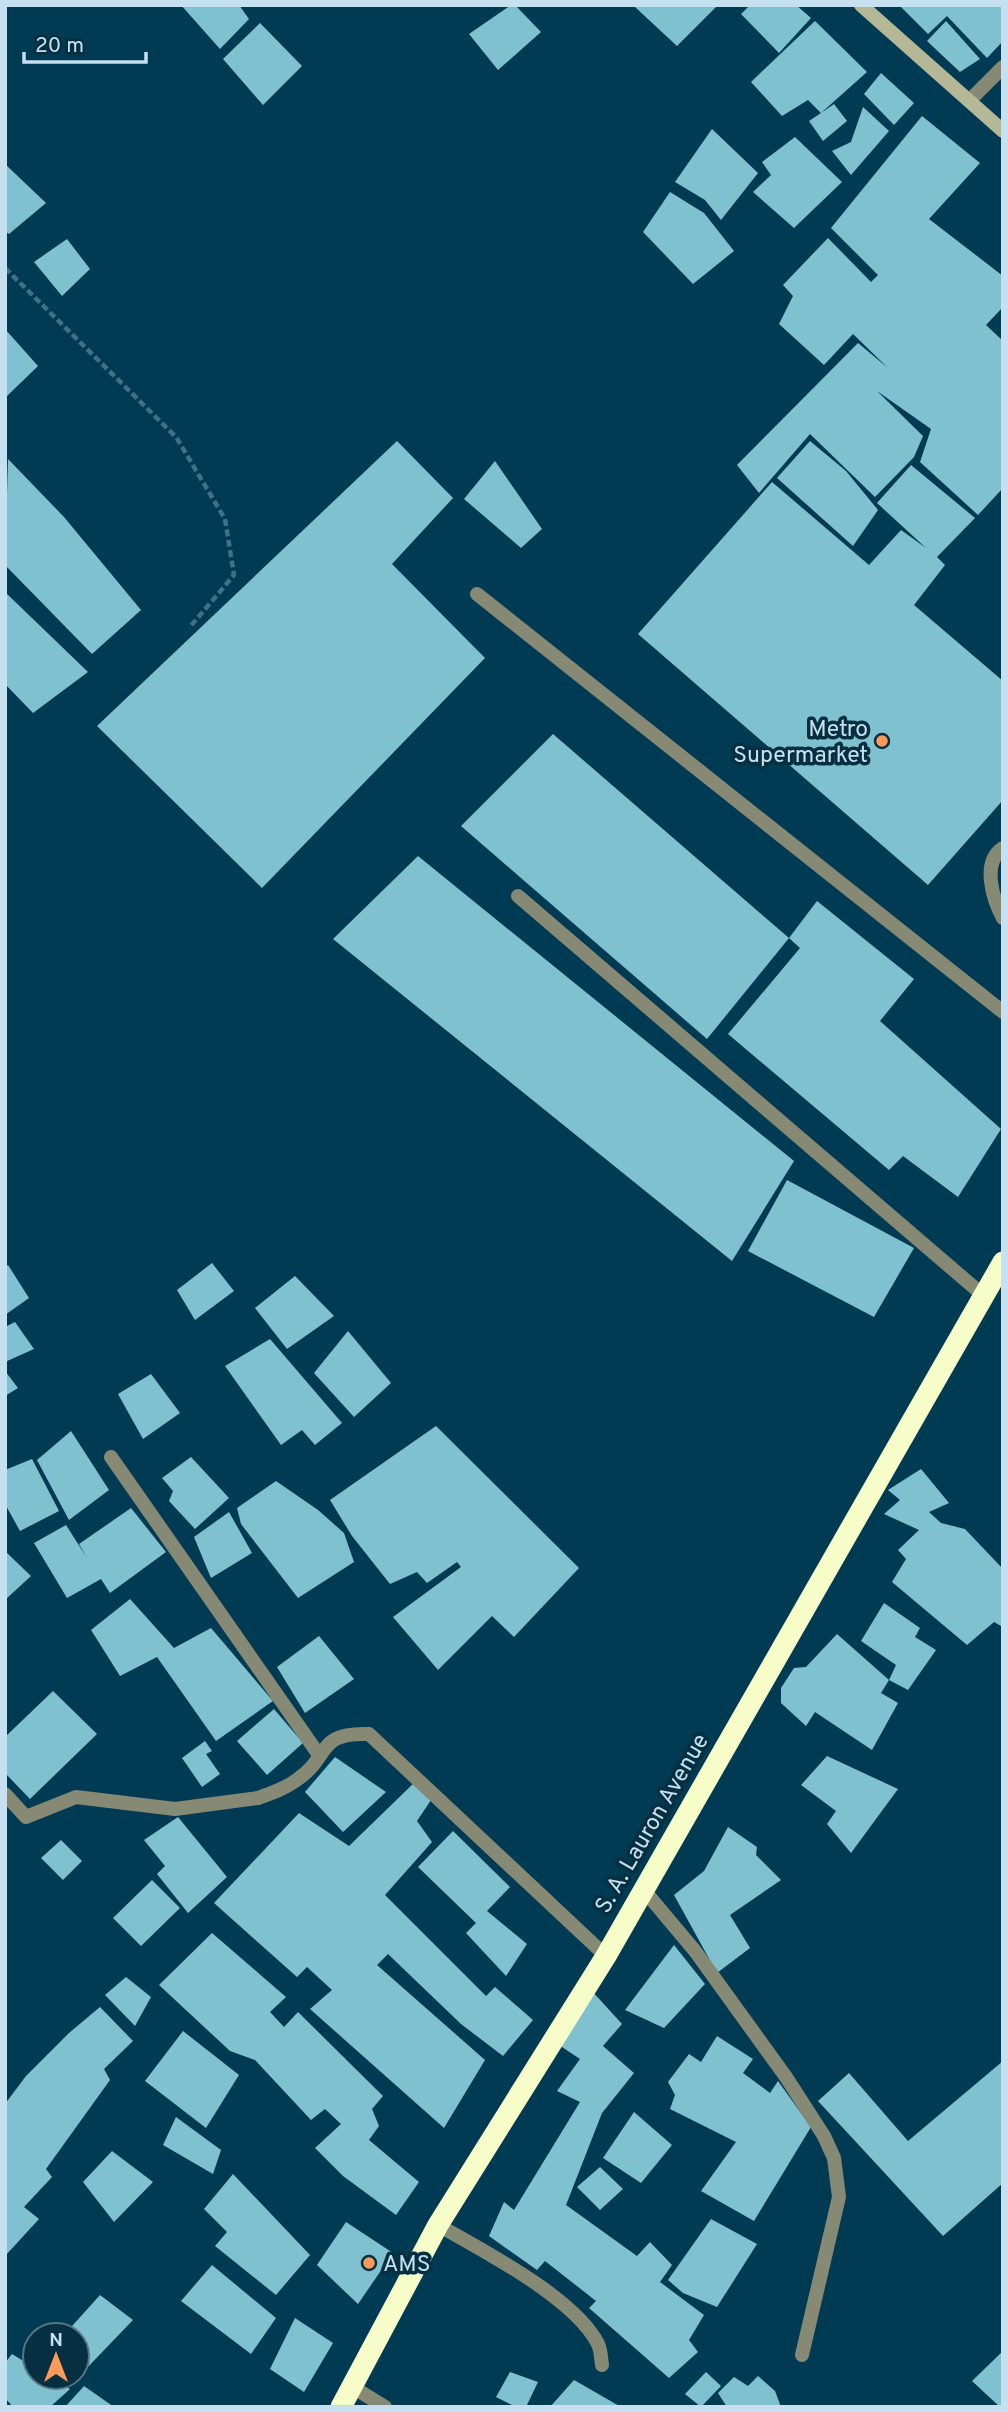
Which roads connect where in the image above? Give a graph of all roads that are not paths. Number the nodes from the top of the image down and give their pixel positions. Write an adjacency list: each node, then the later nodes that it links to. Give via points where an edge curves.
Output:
1 (861, 5): 3 (street)
2 (1003, 67): 3 (street)
3 (969, 101): 4 (street)
4 (1003, 131)
5 (477, 594): 9 (street)
6 (1003, 848): 8 (street, via 991,866 993,901)
7 (518, 896): 11 (street)
8 (1003, 918)
9 (1003, 1012)
10 (1003, 1262): 11 (highway, S. A. Lauron Avenue)
11 (984, 1296): 15 (highway, S. A. Lauron Avenue)
12 (111, 1457): 13 (street)
13 (319, 1755): 14 (street, via 301,1778 258,1798 175,1809 76,1797 26,1817); 16 (street, via 345,1733 369,1734)
14 (5, 1794)
15 (643, 1889): 16 (highway, S. A. Lauron Avenue); 18 (street, via 695,1951 786,2077 834,2158 839,2197)
16 (606, 1956): 17 (highway, S. A. Lauron Avenue)
17 (438, 2225): 19 (street, via 531,2278 584,2325 598,2345); 20 (highway, S. A. Lauron Avenue)
18 (802, 2355)
19 (603, 2365)
20 (351, 2386): 21 (highway, S. A. Lauron Avenue); 22 (street)
21 (341, 2407)
22 (385, 2407)

